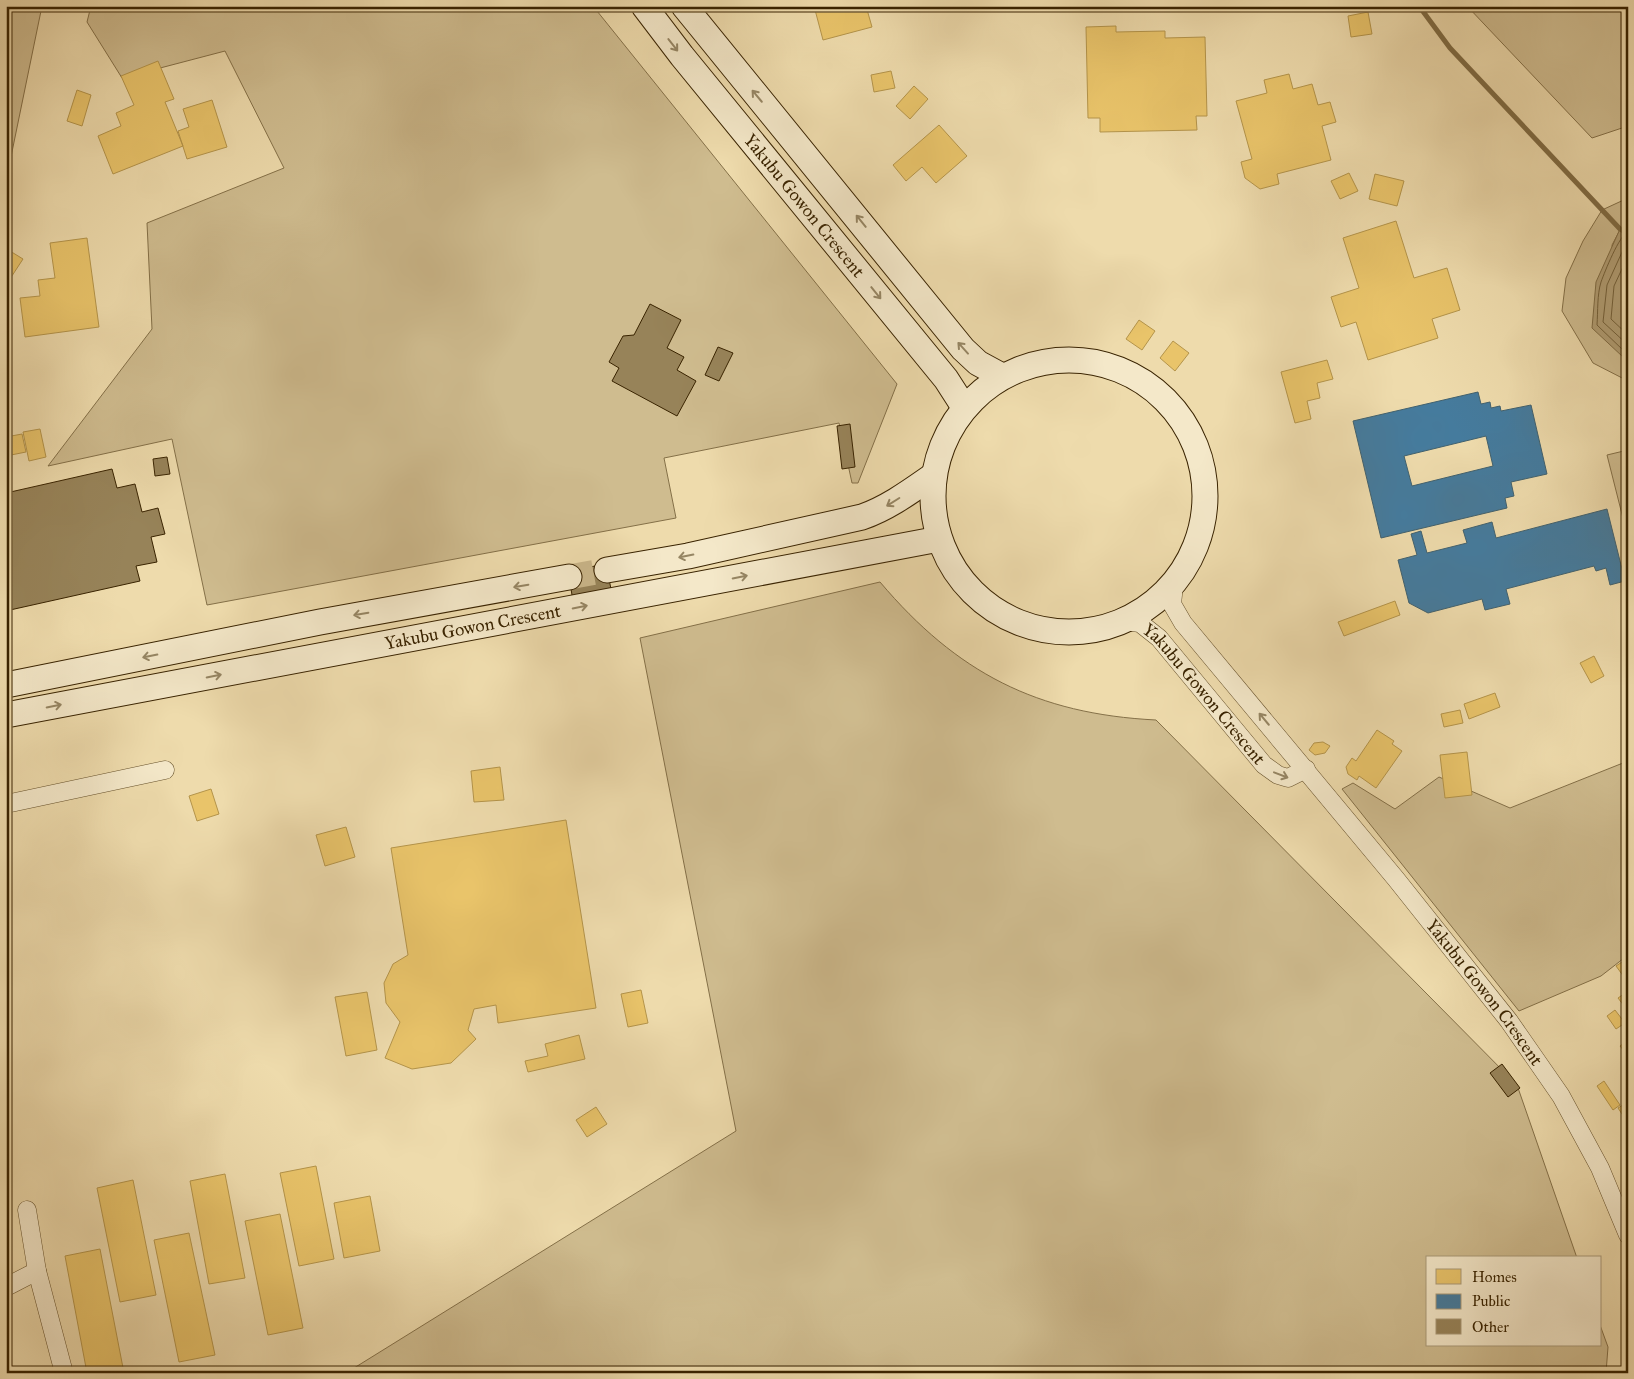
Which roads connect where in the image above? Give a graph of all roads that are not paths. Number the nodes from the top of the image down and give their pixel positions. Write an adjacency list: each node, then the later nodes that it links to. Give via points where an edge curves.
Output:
1 (644, 6): 4 (street, Yakubu Gowon Crescent, one-way to 4, via 946,379)
2 (684, 6): 3 (street, Yakubu Gowon Crescent, one-way to 2, via 978,363 963,349)
3 (1002, 376): 4 (street); 9 (street, via 1036,363 1073,359 1110,365 1144,382 1178,413 1200,454 1206,500 1198,546)
4 (964, 407): 5 (street, via 944,439)
5 (934, 475): 6 (street, via 933,512); 7 (street, one-way to 7, via 879,511 862,517 688,556)
6 (940, 539): 10 (street, via 956,573 982,601 1014,621 1051,632 1089,632); 12 (street, Yakubu Gowon Crescent, one-way to 6)
7 (607, 570)
8 (569, 577): 11 (street, one-way to 11)
9 (1174, 585): 10 (street, via 1152,606); 13 (street, Yakubu Gowon Crescent, one-way to 9, via 1183,623 1172,604)
10 (1125, 621): 13 (street, Yakubu Gowon Crescent, one-way to 13, via 1140,623 1160,638 1264,766 1288,778)
11 (6, 684)
12 (6, 716)
13 (1306, 769): 17 (street, Yakubu Gowon Crescent, via 1510,1021 1561,1096 1600,1168)
14 (165, 770): 15 (street)
15 (6, 804)
16 (27, 1210): 18 (street)
17 (1628, 1235)
18 (37, 1271): 19 (street); 20 (street)
19 (6, 1287)
20 (64, 1373)

